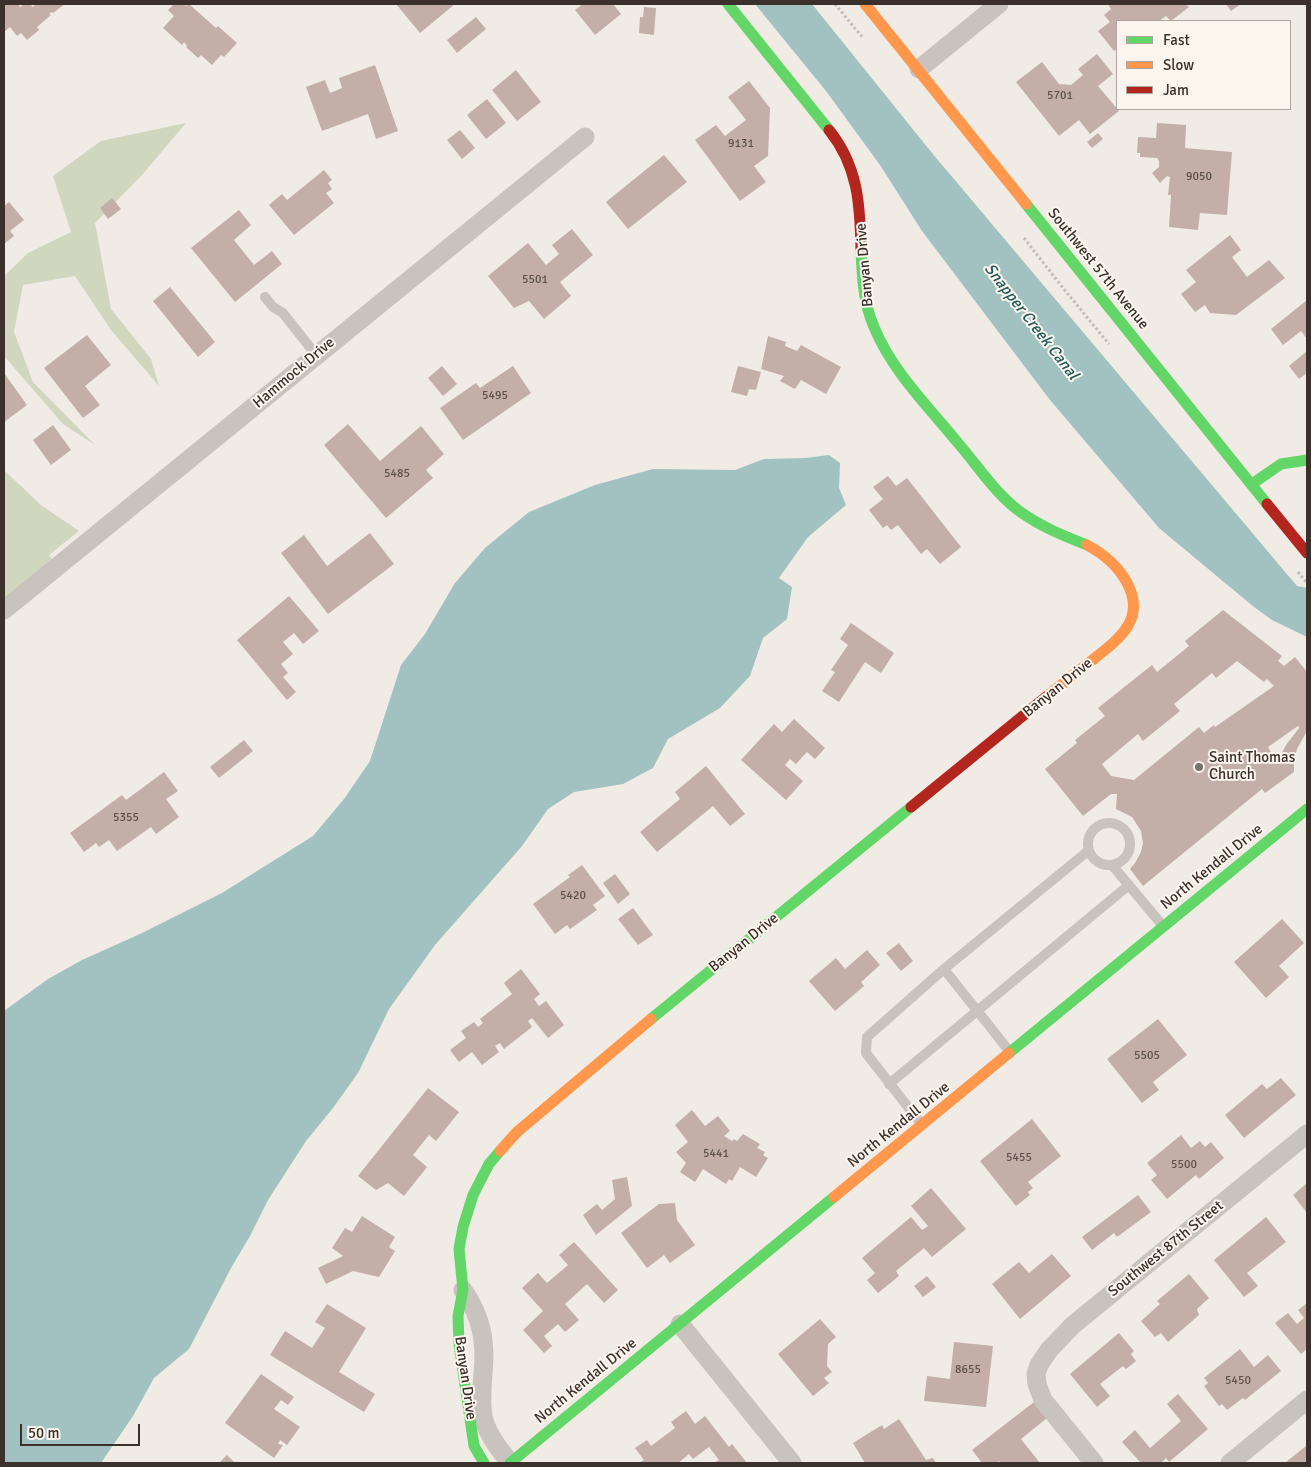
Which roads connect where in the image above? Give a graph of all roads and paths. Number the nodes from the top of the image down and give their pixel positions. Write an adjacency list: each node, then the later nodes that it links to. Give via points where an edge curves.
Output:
1 (728, 4): 23 (street, Banyan Drive, via 848,158 859,198 866,304 877,333 897,369 1014,506 1054,532 1089,546 1115,566 1130,587 1133,614 1126,631 1116,641 768,922 507,1142 481,1179 462,1227 459,1249)
2 (866, 4): 4 (street, Southwest 57th Avenue)
3 (999, 4): 4 (street)
4 (919, 69): 9 (street, Southwest 57th Avenue)
5 (585, 137): 7 (street, Hammock Drive)
6 (265, 297): 7 (lane)
7 (316, 355): 11 (street, Hammock Drive)
8 (1307, 460): 9 (street, via 1281,464)
9 (1252, 484): 10 (street, Southwest 57th Avenue)
10 (1307, 553)
11 (4, 610)
12 (1307, 809): 16 (street, North Kendall Drive)
13 (1088, 851): 14 (lane, via 1100,864); 14 (lane, via 1089,836 1093,830 1106,823 1120,826 1129,837 1129,852 1119,863); 17 (lane)
14 (1112, 865): 15 (lane)
15 (1128, 886): 16 (lane); 18 (lane)
16 (1163, 926): 19 (street, North Kendall Drive)
17 (944, 968): 18 (lane); 20 (lane, via 867,1038 866,1053)
18 (977, 1010): 19 (lane); 20 (lane)
19 (1011, 1053): 21 (street, North Kendall Drive)
20 (889, 1084): 21 (lane)
21 (922, 1125): 24 (street, North Kendall Drive)
22 (1307, 1134): 29 (street, Southwest 87th Street, via 1073,1325 1039,1365 1037,1384 1043,1400)
23 (464, 1290): 26 (street, Banyan Drive, via 458,1316 459,1344 474,1446); 27 (street, Banyan Drive, via 481,1326 484,1420)
24 (680, 1324): 27 (street, North Kendall Drive); 28 (street)
25 (1307, 1400): 30 (street)
26 (484, 1463)
27 (510, 1463)
28 (792, 1463)
29 (1094, 1463)
30 (1230, 1463)

